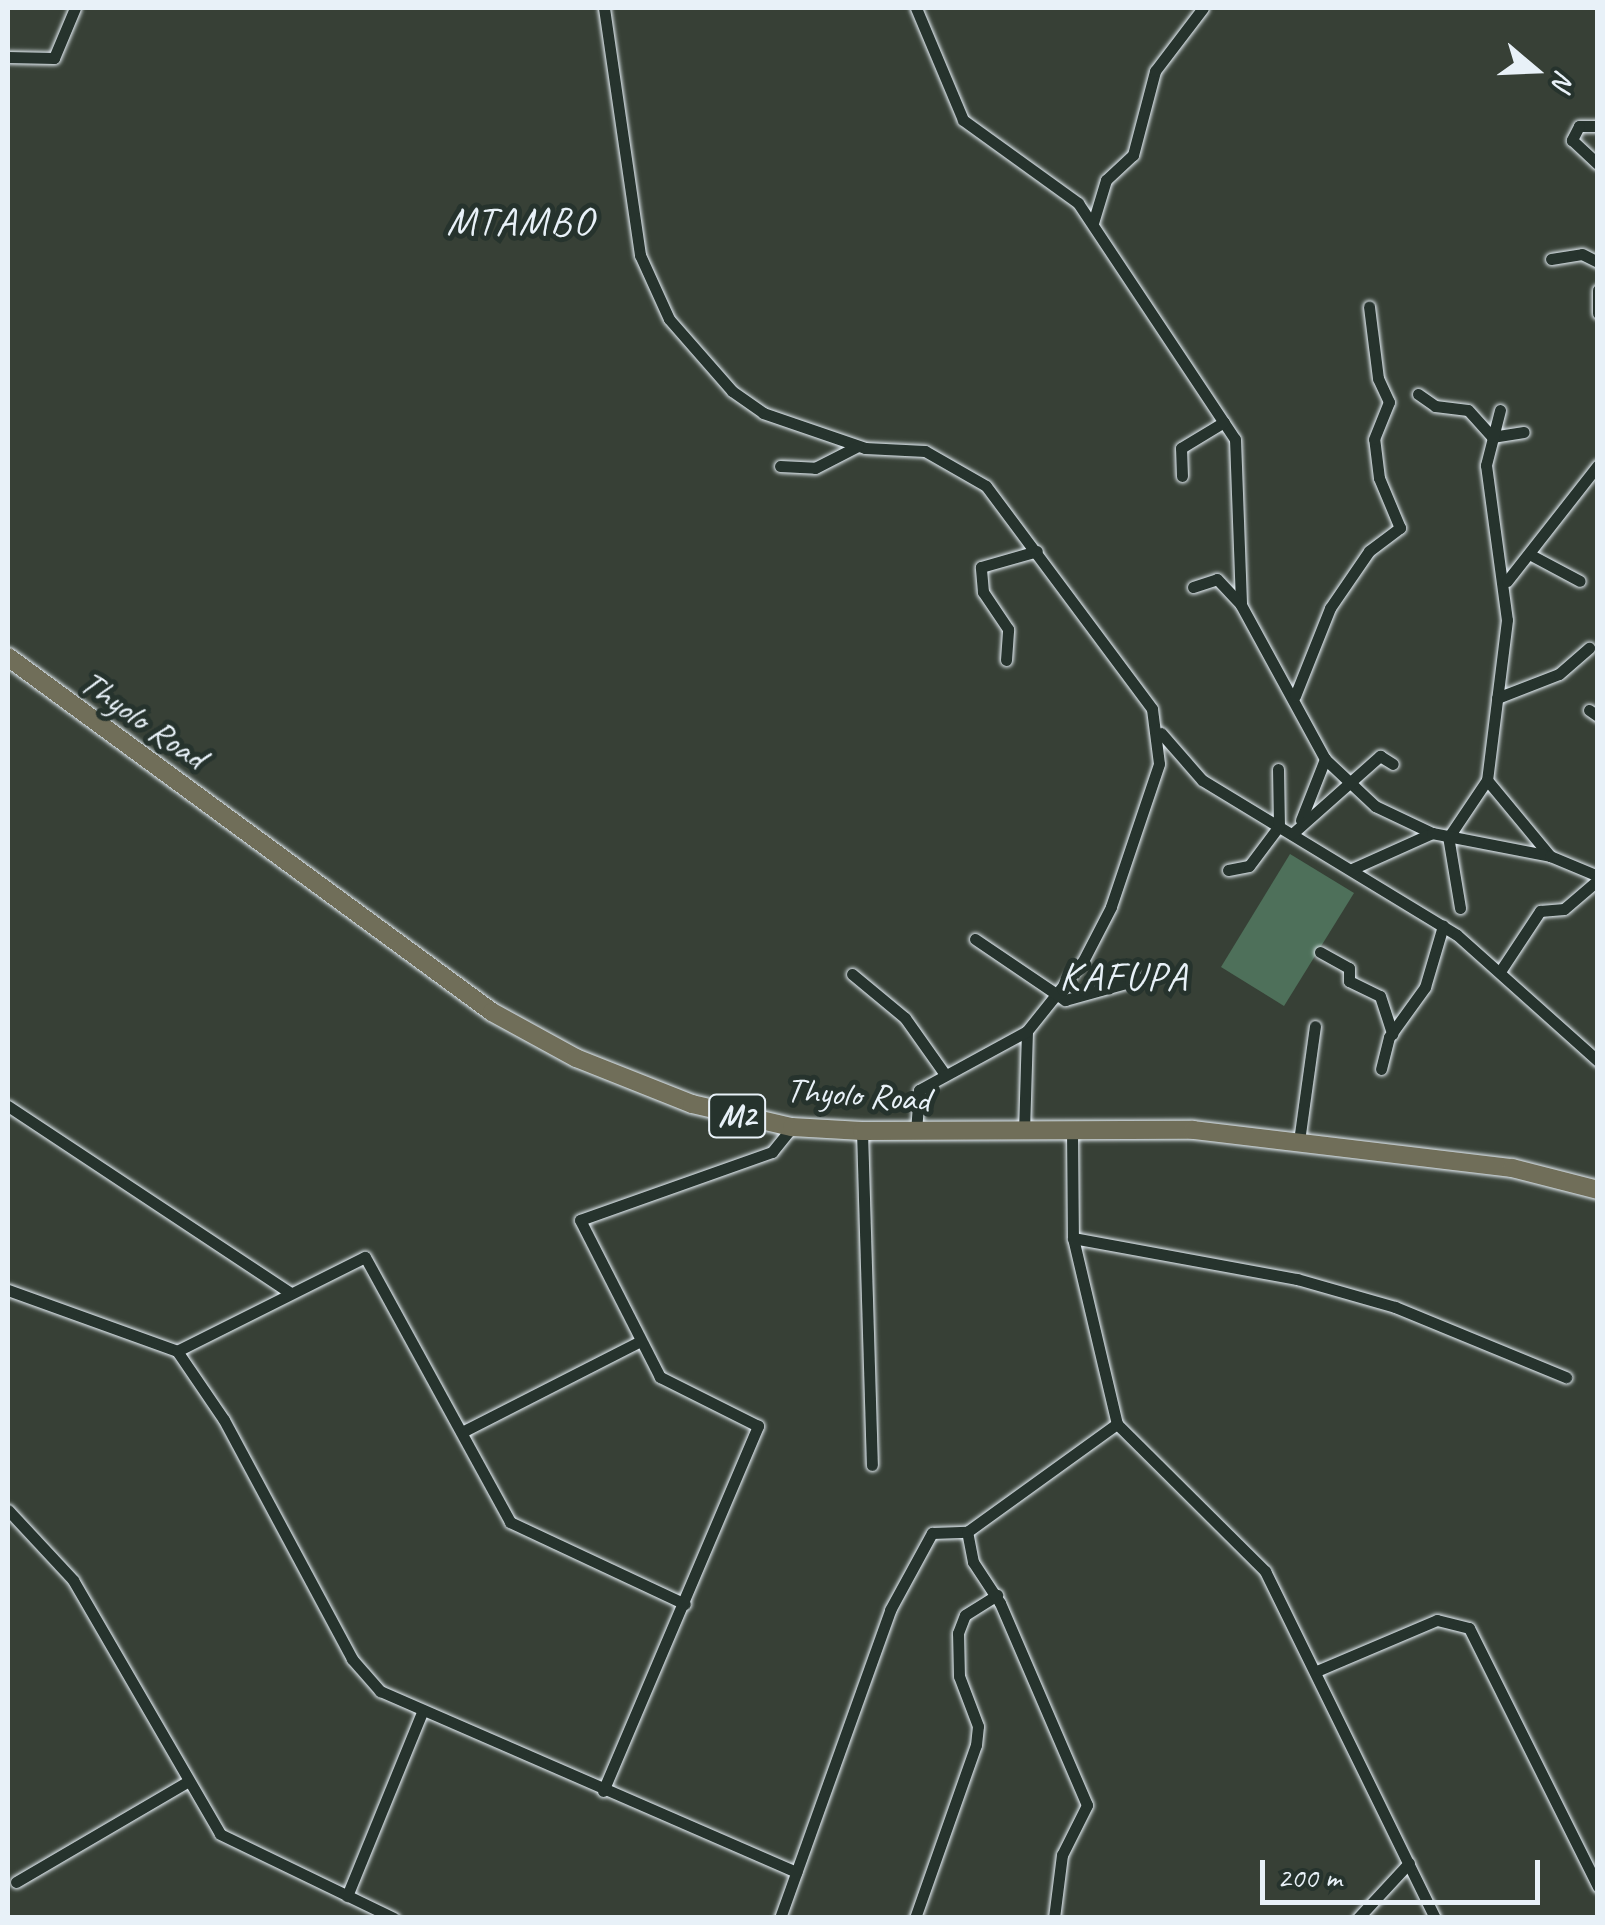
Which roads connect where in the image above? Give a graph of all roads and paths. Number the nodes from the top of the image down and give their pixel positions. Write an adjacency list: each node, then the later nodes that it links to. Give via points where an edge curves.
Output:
1 (75, 8): 5 (street, via 54,58)
2 (604, 8): 19 (street, via 634,225 658,303 748,404)
3 (916, 8): 8 (street, via 963,120 1057,182)
4 (1203, 8): 8 (street, via 1156,68 1133,155 1106,180)
5 (8, 57)
6 (1598, 126): 7 (street, via 1580,126 1572,140)
7 (1598, 164)
8 (1093, 223): 16 (street)
9 (1551, 260): 10 (street, via 1582,254)
10 (1598, 262)
11 (1598, 290): 13 (street)
12 (1368, 306): 32 (street, via 1378,378 1389,402 1374,439 1379,478 1400,528 1369,552 1330,608)
13 (1598, 313)
14 (1418, 394): 18 (street, via 1435,406 1468,410)
15 (1500, 410): 18 (street)
16 (1224, 422): 22 (street, via 1181,448); 28 (street, via 1241,479)
17 (1524, 432): 18 (street)
18 (1492, 437): 25 (street, via 1490,517)
19 (858, 446): 21 (street, via 815,468); 23 (street, via 925,451 978,480)
20 (1598, 465): 24 (street)
21 (780, 466)
22 (1182, 476)
23 (1037, 551): 31 (street, via 981,568 983,592 1008,630); 34 (street, via 1152,709)
24 (1530, 555): 25 (street); 26 (street)
25 (1507, 580): 33 (street)
26 (1580, 582)
27 (1193, 586): 28 (street, via 1217,579)
28 (1241, 604): 32 (street)
29 (1588, 648): 33 (street, via 1559,674)
30 (8, 657): 64 (highway, Thyolo Road / M2, via 492,1012 659,1092)
31 (1006, 660)
32 (1295, 696): 35 (street)
33 (1497, 698): 38 (street)
34 (1160, 733): 41 (street, via 1202,780); 56 (street, via 1137,840 1097,937)
35 (1325, 759): 39 (street); 40 (street)
36 (1393, 764): 39 (street, via 1380,756)
37 (1278, 769): 41 (street)
38 (1487, 780): 44 (street); 45 (street)
39 (1347, 782): 40 (street); 42 (street)
40 (1301, 821): 43 (street)
41 (1279, 826): 43 (street); 46 (street, via 1249,866)
42 (1432, 833): 44 (street); 47 (street)
43 (1292, 834): 47 (street)
44 (1449, 836): 45 (street); 49 (street)
45 (1550, 856): 48 (street)
46 (1228, 870)
47 (1352, 870): 50 (street)
48 (1598, 878): 53 (street, via 1564,909 1540,910)
49 (1460, 908)
50 (1443, 926): 53 (street); 59 (street, via 1425,988)
51 (975, 939): 56 (street)
52 (1320, 952): 59 (street, via 1349,968 1349,981 1380,996)
53 (1501, 970): 60 (street)
54 (1162, 973): 56 (street, via 1075,1000)
55 (852, 974): 62 (street, via 905,1018)
56 (1058, 997): 58 (street)
57 (1315, 1026): 69 (street)
58 (1027, 1031): 62 (street); 67 (street)
59 (1392, 1034): 61 (street)
60 (1597, 1058)
61 (1381, 1069)
62 (944, 1073): 68 (street, via 916,1094)
63 (8, 1106): 73 (street)
64 (792, 1126): 66 (highway, Thyolo Road / M2); 74 (street, via 772,1152 580,1220)
65 (1072, 1130): 67 (highway, Thyolo Road / M2); 69 (highway, Thyolo Road / M2); 71 (street)
66 (862, 1131): 68 (highway, Thyolo Road / M2); 79 (street)
67 (1024, 1131): 68 (highway, Thyolo Road / M2)
68 (916, 1132)
69 (1299, 1141): 70 (highway, Thyolo Road / M2, via 1512,1168)
70 (1598, 1190)
71 (1073, 1238): 76 (street, via 1297,1279 1395,1307); 77 (street)
72 (8, 1290): 75 (street)
73 (291, 1292): 75 (street); 78 (street, via 365,1257)
74 (639, 1342): 78 (street); 83 (street, via 666,1382 758,1426)
75 (177, 1351): 85 (street, via 224,1420 360,1671)
76 (1566, 1377)
77 (1117, 1424): 81 (street); 84 (street, via 1254,1556)
78 (462, 1432): 83 (street, via 510,1522)
79 (872, 1465)
80 (8, 1510): 86 (street, via 72,1580)
81 (968, 1532): 82 (street, via 972,1562); 89 (street, via 932,1532 890,1610)
82 (997, 1595): 95 (street, via 965,1615 958,1633 958,1676 978,1726 976,1745); 96 (street, via 1088,1805 1062,1855)
83 (685, 1604): 87 (street)
84 (1318, 1670): 88 (street); 91 (street, via 1436,1620 1469,1628)
85 (422, 1712): 87 (street); 92 (street)
86 (187, 1782): 90 (street); 92 (street, via 231,1845)
87 (603, 1791): 89 (street)
88 (1409, 1863): 97 (street); 98 (street)
89 (796, 1872): 94 (street)
90 (16, 1882)
91 (1598, 1887)
92 (347, 1896): 93 (street)
93 (394, 1918)
94 (780, 1918)
95 (915, 1918)
96 (1054, 1918)
97 (1358, 1918)
98 (1435, 1918)

